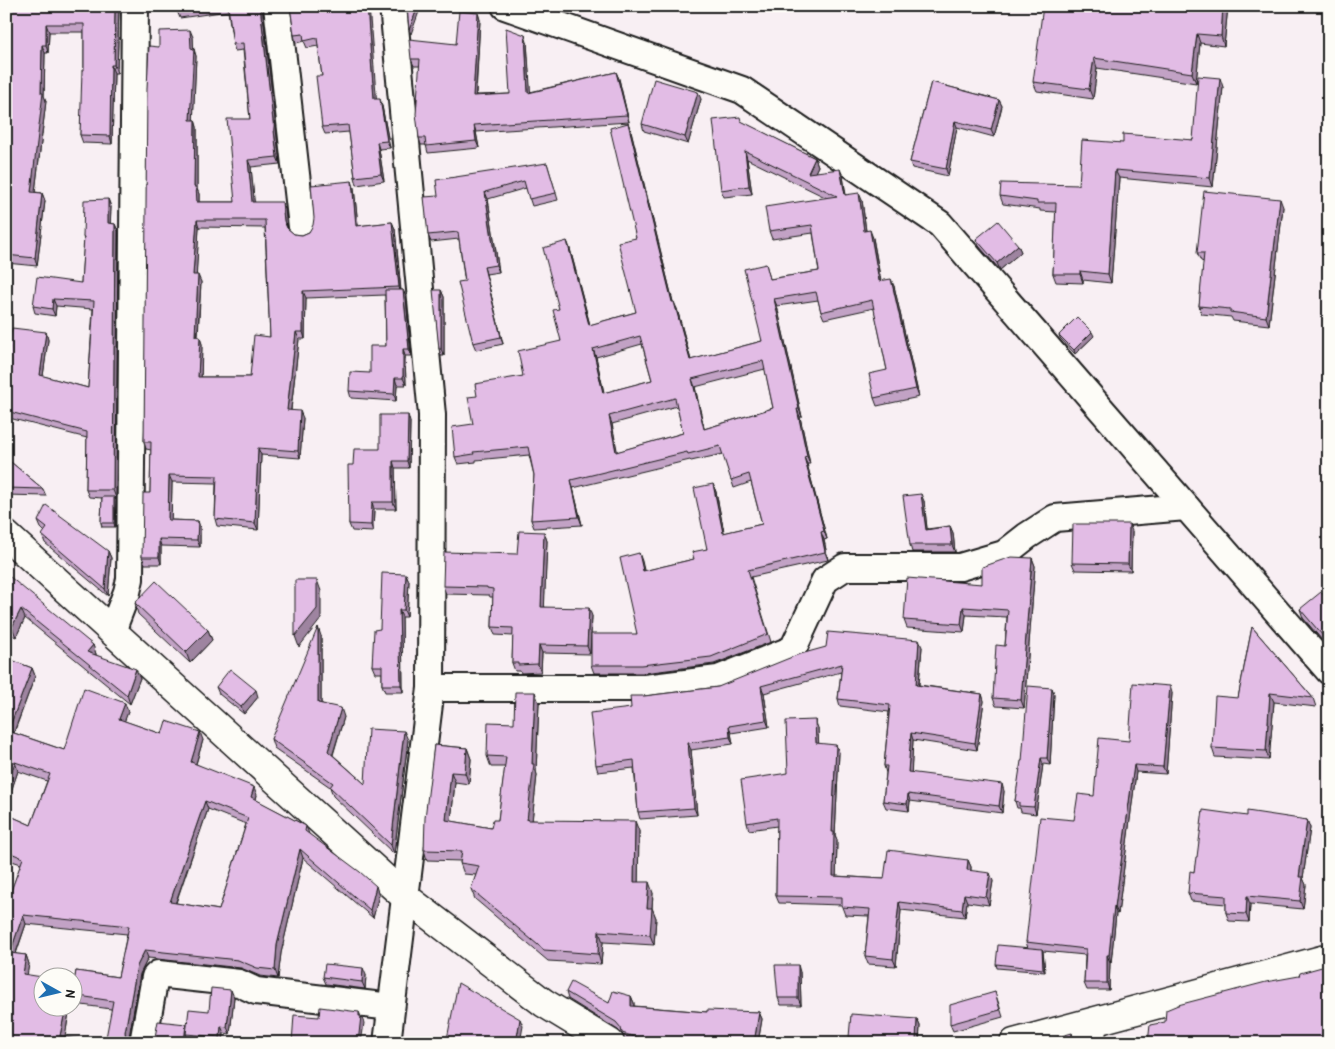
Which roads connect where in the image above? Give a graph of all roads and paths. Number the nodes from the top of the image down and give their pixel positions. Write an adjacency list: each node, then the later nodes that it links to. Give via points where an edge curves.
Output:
1 (135, 6): 8 (street, via 130,579)
2 (277, 6): 5 (street)
3 (393, 6): 10 (street, via 432,415)
4 (505, 6): 6 (street, via 742,90 940,224)
5 (302, 226)
6 (1186, 507): 9 (street); 10 (street, via 1056,518 1004,554 960,567 845,568 826,580 793,649 718,678 645,688)
7 (6, 535): 8 (street)
8 (112, 631): 11 (street)
9 (1329, 671)
10 (431, 688): 11 (street)
11 (404, 896): 13 (street); 17 (street, via 544,1003)
12 (1329, 958): 14 (street)
13 (392, 1007): 15 (street, via 256,991 239,983 158,974); 16 (street)
14 (1093, 1032): 18 (street)
15 (143, 1043)
16 (387, 1043)
17 (610, 1043)
18 (1014, 1043)

